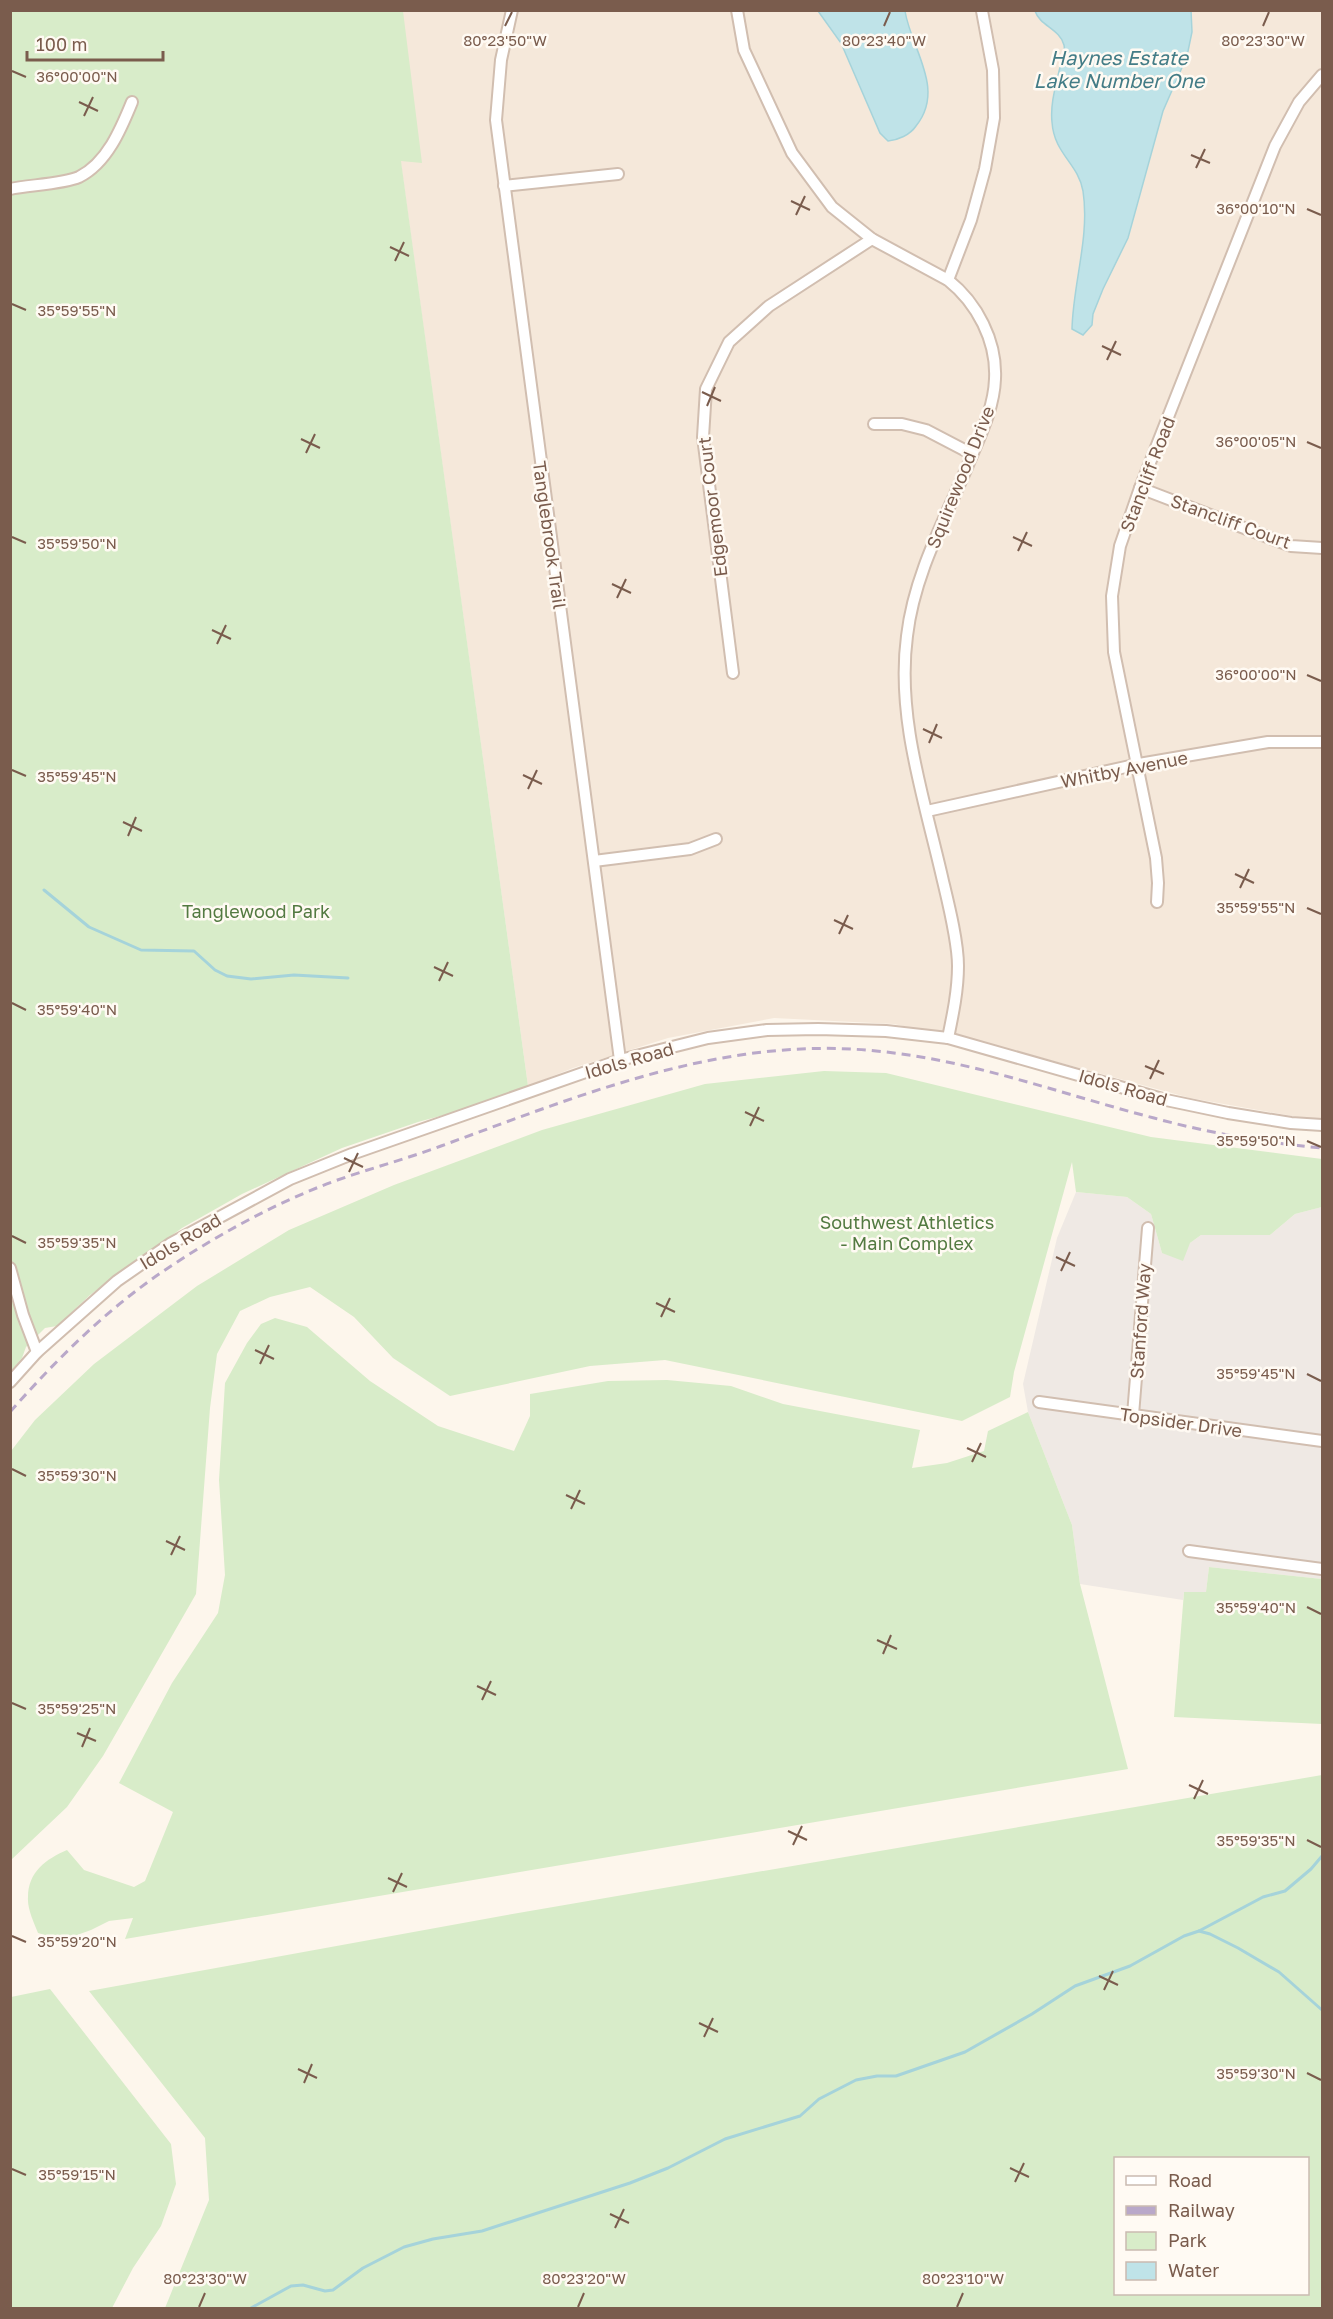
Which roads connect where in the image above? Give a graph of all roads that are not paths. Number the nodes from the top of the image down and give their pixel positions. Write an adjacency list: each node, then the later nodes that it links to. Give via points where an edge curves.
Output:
1 (513, 10): 7 (street, Tanglebrook Trail, via 501,60 496,120)
2 (737, 10): 9 (street, Squirewood Drive, via 744,50 792,153 832,207)
3 (982, 11): 10 (street, via 993,70 994,118 971,220)
4 (1323, 75): 13 (street, Stancliff Road, via 1299,102 1275,146)
5 (132, 102): 8 (street, via 113,143 89,171 63,181)
6 (618, 174): 7 (street)
7 (504, 186): 20 (street, Tanglebrook Trail)
8 (10, 189)
9 (872, 239): 10 (street, Squirewood Drive); 15 (street, Edgemoor Court, via 753,320 729,342 706,388 703,437)
10 (948, 280): 12 (street, Squirewood Drive, via 980,318 994,366 993,395)
11 (874, 424): 12 (street, via 902,424 926,430)
12 (972, 454): 18 (street, Squirewood Drive, via 916,584 907,636 905,700)
13 (1140, 488): 14 (street, Stancliff Court, via 1291,546); 17 (street, Stancliff Road, via 1120,546 1112,596 1114,652)
14 (1323, 548)
15 (733, 673)
16 (1323, 742): 17 (street, Whitby Avenue, via 1268,742)
17 (1138, 764): 18 (street, Whitby Avenue); 21 (street, Stancliff Road, via 1156,858)
18 (927, 811): 22 (street, Squirewood Drive, via 958,964)
19 (716, 839): 20 (street, via 690,849)
20 (594, 861): 23 (street, Tanglebrook Trail)
21 (1157, 902)
22 (948, 1038): 23 (street, Idols Road, via 886,1031 767,1030 708,1038); 24 (street, Idols Road, via 1166,1100 1228,1113)
23 (620, 1060): 27 (street, Idols Road, via 290,1179 170,1244 117,1281)
24 (1323, 1125)
25 (1148, 1228): 30 (street, Stanford Way)
26 (10, 1268): 27 (street)
27 (37, 1352): 28 (street, Idols Road)
28 (10, 1382)
29 (1039, 1402): 30 (street, Topsider Drive)
30 (1133, 1415): 31 (street, Topsider Drive)
31 (1323, 1442)
32 (1189, 1551): 33 (street)
33 (1323, 1569)

